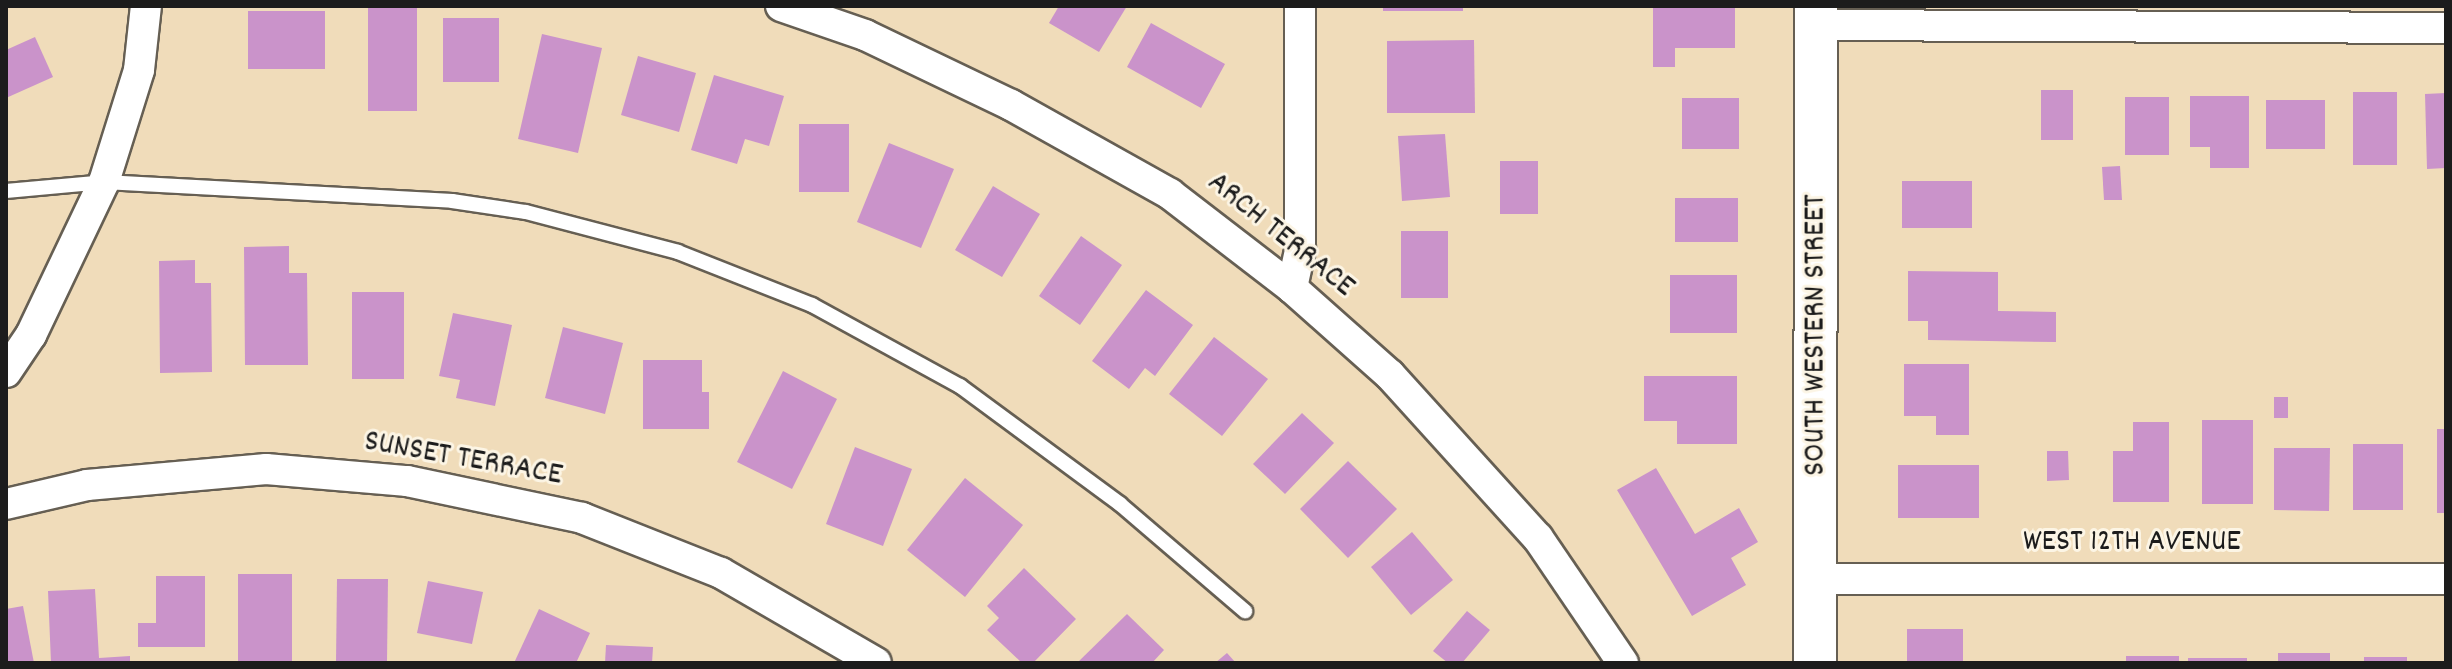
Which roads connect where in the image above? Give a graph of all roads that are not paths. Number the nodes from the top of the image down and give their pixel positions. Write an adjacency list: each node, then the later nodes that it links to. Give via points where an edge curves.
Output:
1 (146, 6): 6 (street, via 139,70)
2 (781, 6): 8 (street, ARCH TERRACE, via 865,35 1011,105 1170,194)
3 (1300, 6): 8 (street, via 1300,249)
4 (1816, 15): 5 (street); 11 (main road, SOUTH WESTERN STREET)
5 (2446, 28)
6 (104, 182): 7 (lane); 9 (street, via 31,335); 13 (lane, via 452,201 526,212 678,252 812,305 960,386 1120,504)
7 (6, 191)
8 (1292, 288): 15 (street, ARCH TERRACE, via 1390,375 1538,538)
9 (6, 372)
10 (6, 504): 14 (street, SUNSET TERRACE, via 87,485 266,469 407,481 582,518 721,573)
11 (1818, 579): 12 (street, WEST 12TH AVENUE); 16 (main road, SOUTH WESTERN STREET)
12 (2446, 579)
13 (1245, 611)
14 (876, 663)
15 (1623, 663)
16 (1815, 663)

